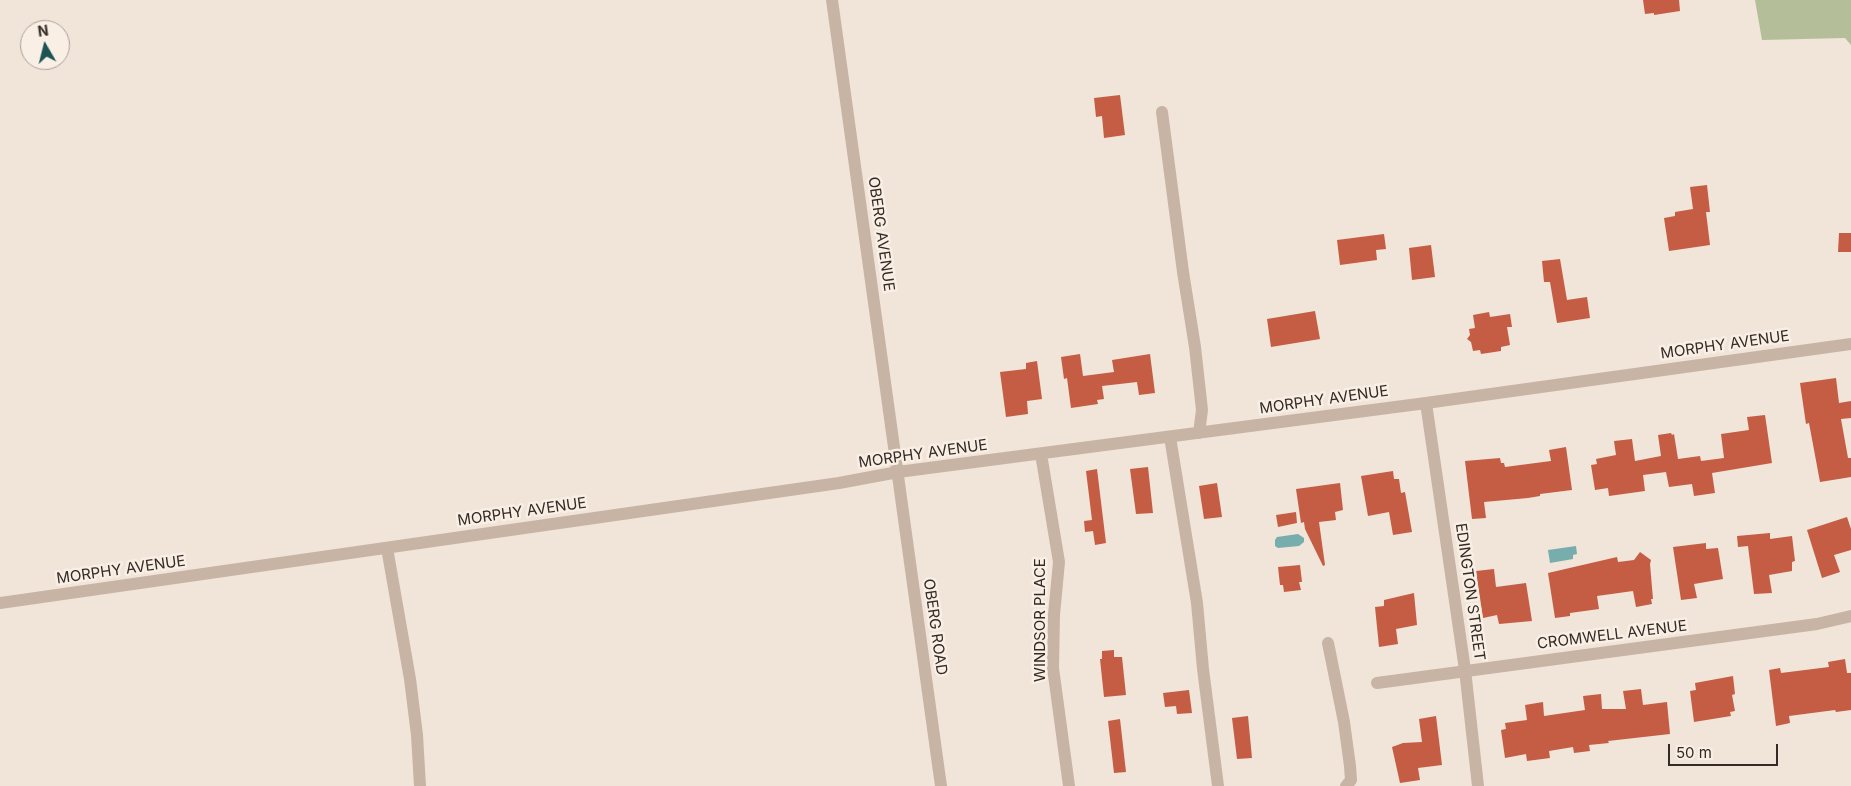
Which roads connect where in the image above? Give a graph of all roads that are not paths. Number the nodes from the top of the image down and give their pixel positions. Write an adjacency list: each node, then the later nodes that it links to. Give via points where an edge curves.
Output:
1 (832, 0): 8 (street, OBERG AVENUE)
2 (1162, 112): 5 (street, via 1195,347 1202,410)
3 (1851, 344): 4 (street, MORPHY AVENUE)
4 (1426, 403): 5 (street, MORPHY AVENUE); 13 (street, EDINGTON STREET)
5 (1200, 433): 6 (street, MORPHY AVENUE)
6 (1170, 437): 7 (street, MORPHY AVENUE); 18 (street, via 1197,603)
7 (1042, 454): 8 (street, MORPHY AVENUE); 17 (street, WINDSOR PLACE, via 1058,562 1053,668)
8 (898, 472): 9 (street, MORPHY AVENUE); 16 (street, OBERG ROAD)
9 (387, 548): 10 (street, MORPHY AVENUE); 15 (street, via 410,679)
10 (0, 603)
11 (1851, 616): 13 (street, CROMWELL AVENUE, via 1817,624)
12 (1328, 643): 19 (street, via 1350,766 1350,780)
13 (1465, 670): 14 (street, CROMWELL AVENUE); 20 (street, EDINGTON STREET)
14 (1377, 683)
15 (420, 786)
16 (941, 786)
17 (1069, 786)
18 (1218, 786)
19 (1346, 786)
20 (1478, 786)

